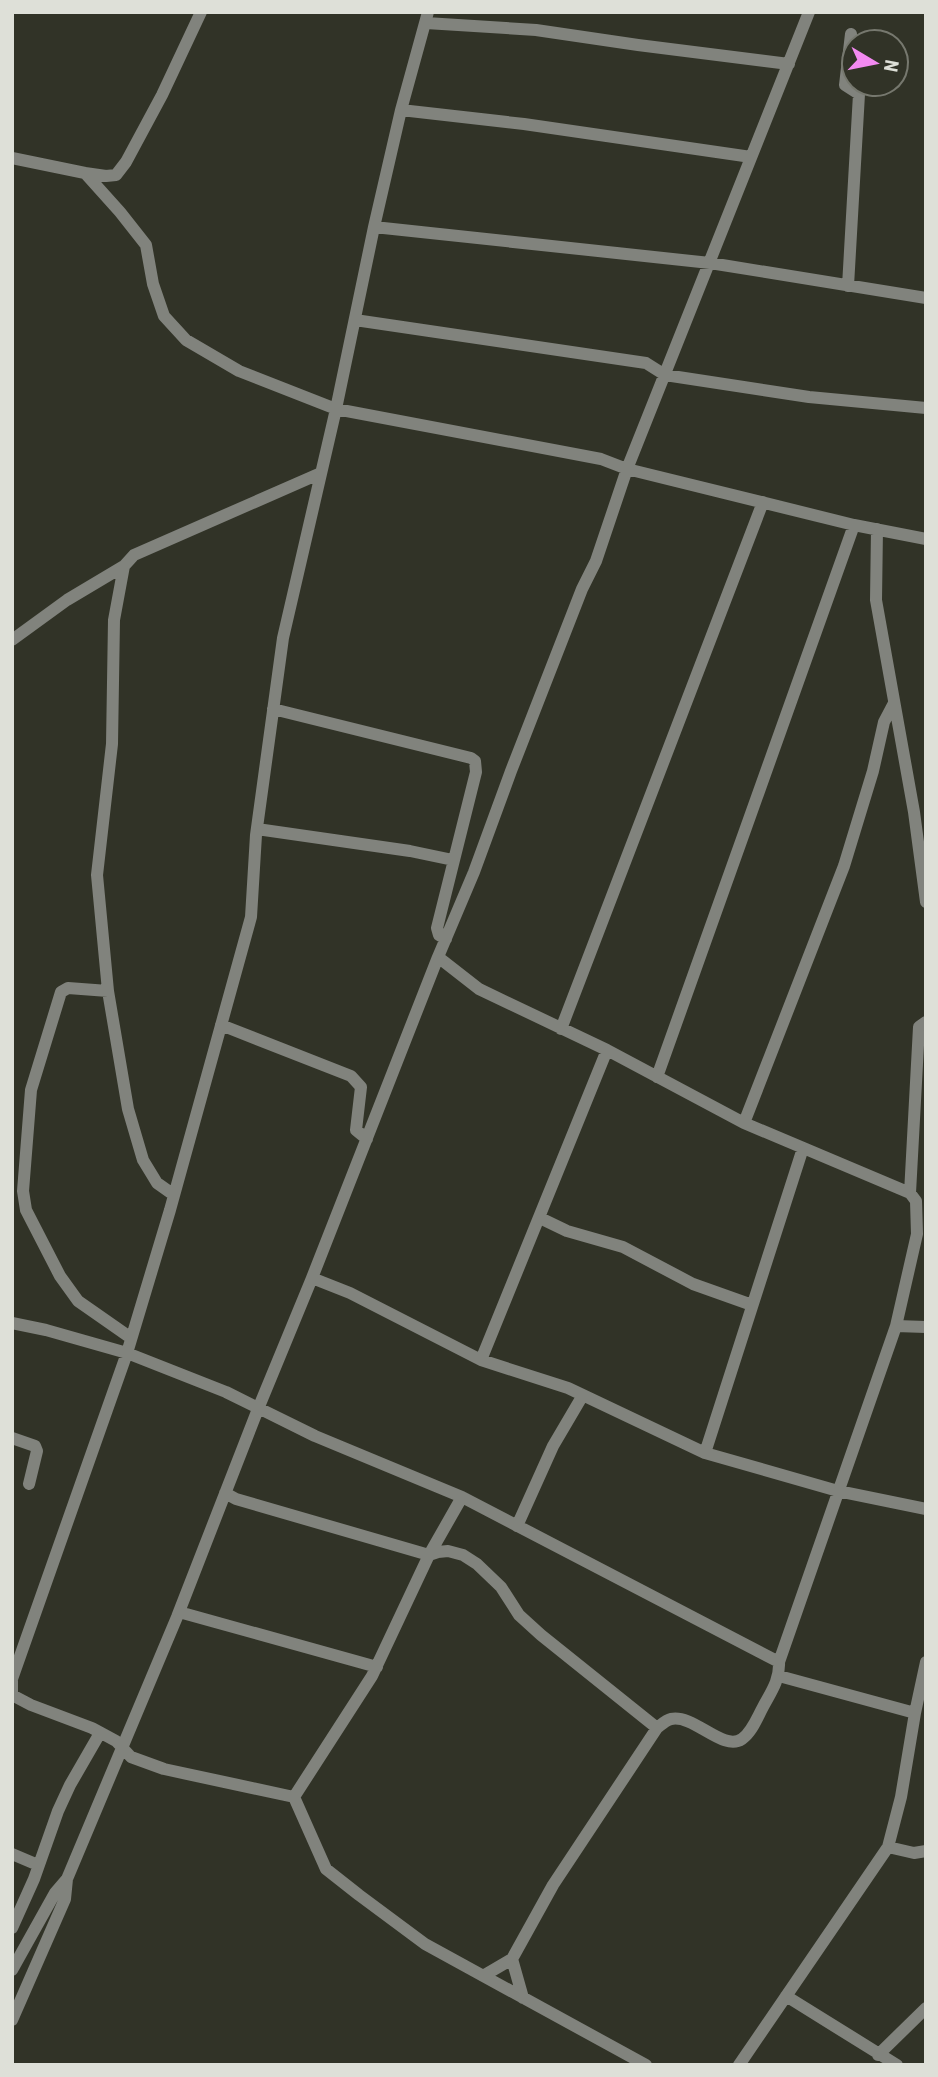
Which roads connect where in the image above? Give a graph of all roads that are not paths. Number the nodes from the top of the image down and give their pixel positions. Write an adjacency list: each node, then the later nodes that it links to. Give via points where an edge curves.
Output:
1 (201, 12): 9 (street, via 126,162 116,175)
2 (808, 12): 4 (street)
3 (427, 18): 4 (street); 6 (street)
4 (789, 64): 7 (street)
5 (859, 98): 12 (street)
6 (401, 110): 7 (street); 10 (street)
7 (751, 157): 11 (street)
8 (12, 158): 9 (street)
9 (85, 173): 17 (street, via 146,245 164,316 186,340 239,371)
10 (374, 227): 11 (street); 14 (street)
11 (710, 263): 12 (street); 15 (street)
12 (848, 286): 13 (street)
13 (926, 299)
14 (355, 320): 15 (street, via 646,363); 17 (street)
15 (665, 375): 16 (street, via 809,397); 18 (street)
16 (926, 408)
17 (336, 409): 18 (street, via 601,460); 19 (street)
18 (627, 469): 20 (street); 31 (street, via 596,561)
19 (321, 473): 24 (street, via 134,555); 27 (street, via 283,638)
20 (763, 502): 21 (street); 36 (street)
21 (854, 525): 22 (street); 38 (street)
22 (877, 529): 23 (street); 26 (street, via 876,600)
23 (926, 539)
24 (124, 566): 25 (street); 33 (street, via 114,620 111,744 97,876)
25 (12, 640)
26 (894, 703): 30 (street); 39 (street, via 884,722 844,866)
27 (273, 709): 28 (street); 29 (street, via 475,761)
28 (257, 829): 29 (street); 35 (street, via 251,917)
29 (453, 860): 31 (street, via 437,928)
30 (926, 902)
31 (446, 939): 32 (street)
32 (438, 957): 36 (street, via 479,989); 40 (street)
33 (108, 991): 43 (street, via 128,1109 143,1160 157,1183); 50 (street, via 68,988 61,992 31,1090 23,1191 26,1210 78,1301)
34 (926, 1022): 42 (street, via 919,1027)
35 (221, 1025): 40 (street, via 351,1076 361,1087 356,1130); 43 (street)
36 (561, 1028): 37 (street)
37 (607, 1050): 38 (street); 44 (street)
38 (657, 1077): 39 (street)
39 (744, 1123): 41 (street)
40 (367, 1139): 45 (street)
41 (803, 1148): 42 (street); 46 (street)
42 (910, 1193): 48 (street, via 916,1201 917,1234)
43 (174, 1195): 50 (street)
44 (540, 1218): 46 (street, via 623,1247 693,1284); 52 (street)
45 (312, 1278): 52 (street); 54 (street)
46 (752, 1305): 56 (street)
47 (12, 1323): 51 (street)
48 (896, 1326): 49 (street); 58 (street)
49 (926, 1326)
50 (131, 1338): 51 (street)
51 (127, 1353): 54 (street); 69 (street)
52 (481, 1360): 53 (street)
53 (583, 1395): 56 (street); 62 (street, via 553,1446)
54 (258, 1409): 59 (street); 60 (street)
55 (12, 1438): 57 (street, via 29,1442 37,1451)
56 (705, 1453): 58 (street)
57 (29, 1484)
58 (838, 1491): 61 (street); 65 (street)
59 (225, 1493): 63 (street); 64 (street)
60 (462, 1497): 62 (street); 63 (street)
61 (926, 1509)
62 (517, 1526): 65 (street)
63 (429, 1555): 67 (street); 71 (street, via 448,1551 477,1564 534,1629)
64 (179, 1612): 67 (street); 73 (street)
65 (779, 1662): 68 (street)
66 (926, 1662): 70 (street)
67 (377, 1667): 74 (street)
68 (779, 1676): 70 (street); 71 (street, via 741,1740 726,1741 686,1720 670,1719)
69 (12, 1680): 72 (street, via 12,1695)
70 (915, 1713): 75 (street)
71 (657, 1728): 81 (street, via 553,1885)
72 (100, 1733): 73 (street); 78 (street, via 70,1785)
73 (123, 1748): 74 (street, via 164,1769); 79 (street)
74 (293, 1797): 83 (street, via 326,1869 425,1944)
75 (888, 1847): 76 (street); 84 (street)
76 (926, 1851)
77 (12, 1854): 78 (street)
78 (38, 1865): 80 (street)
79 (67, 1879): 82 (street); 87 (street, via 65,1899)
80 (12, 1928)
81 (512, 1959): 83 (street); 85 (street)
82 (12, 1970)
83 (483, 1976): 85 (street)
84 (786, 1996): 88 (street); 90 (street)
85 (523, 1998): 89 (street)
86 (926, 2008): 88 (street)
87 (12, 2020)
88 (878, 2055): 91 (street)
89 (646, 2065)
90 (739, 2065)
91 (897, 2065)

